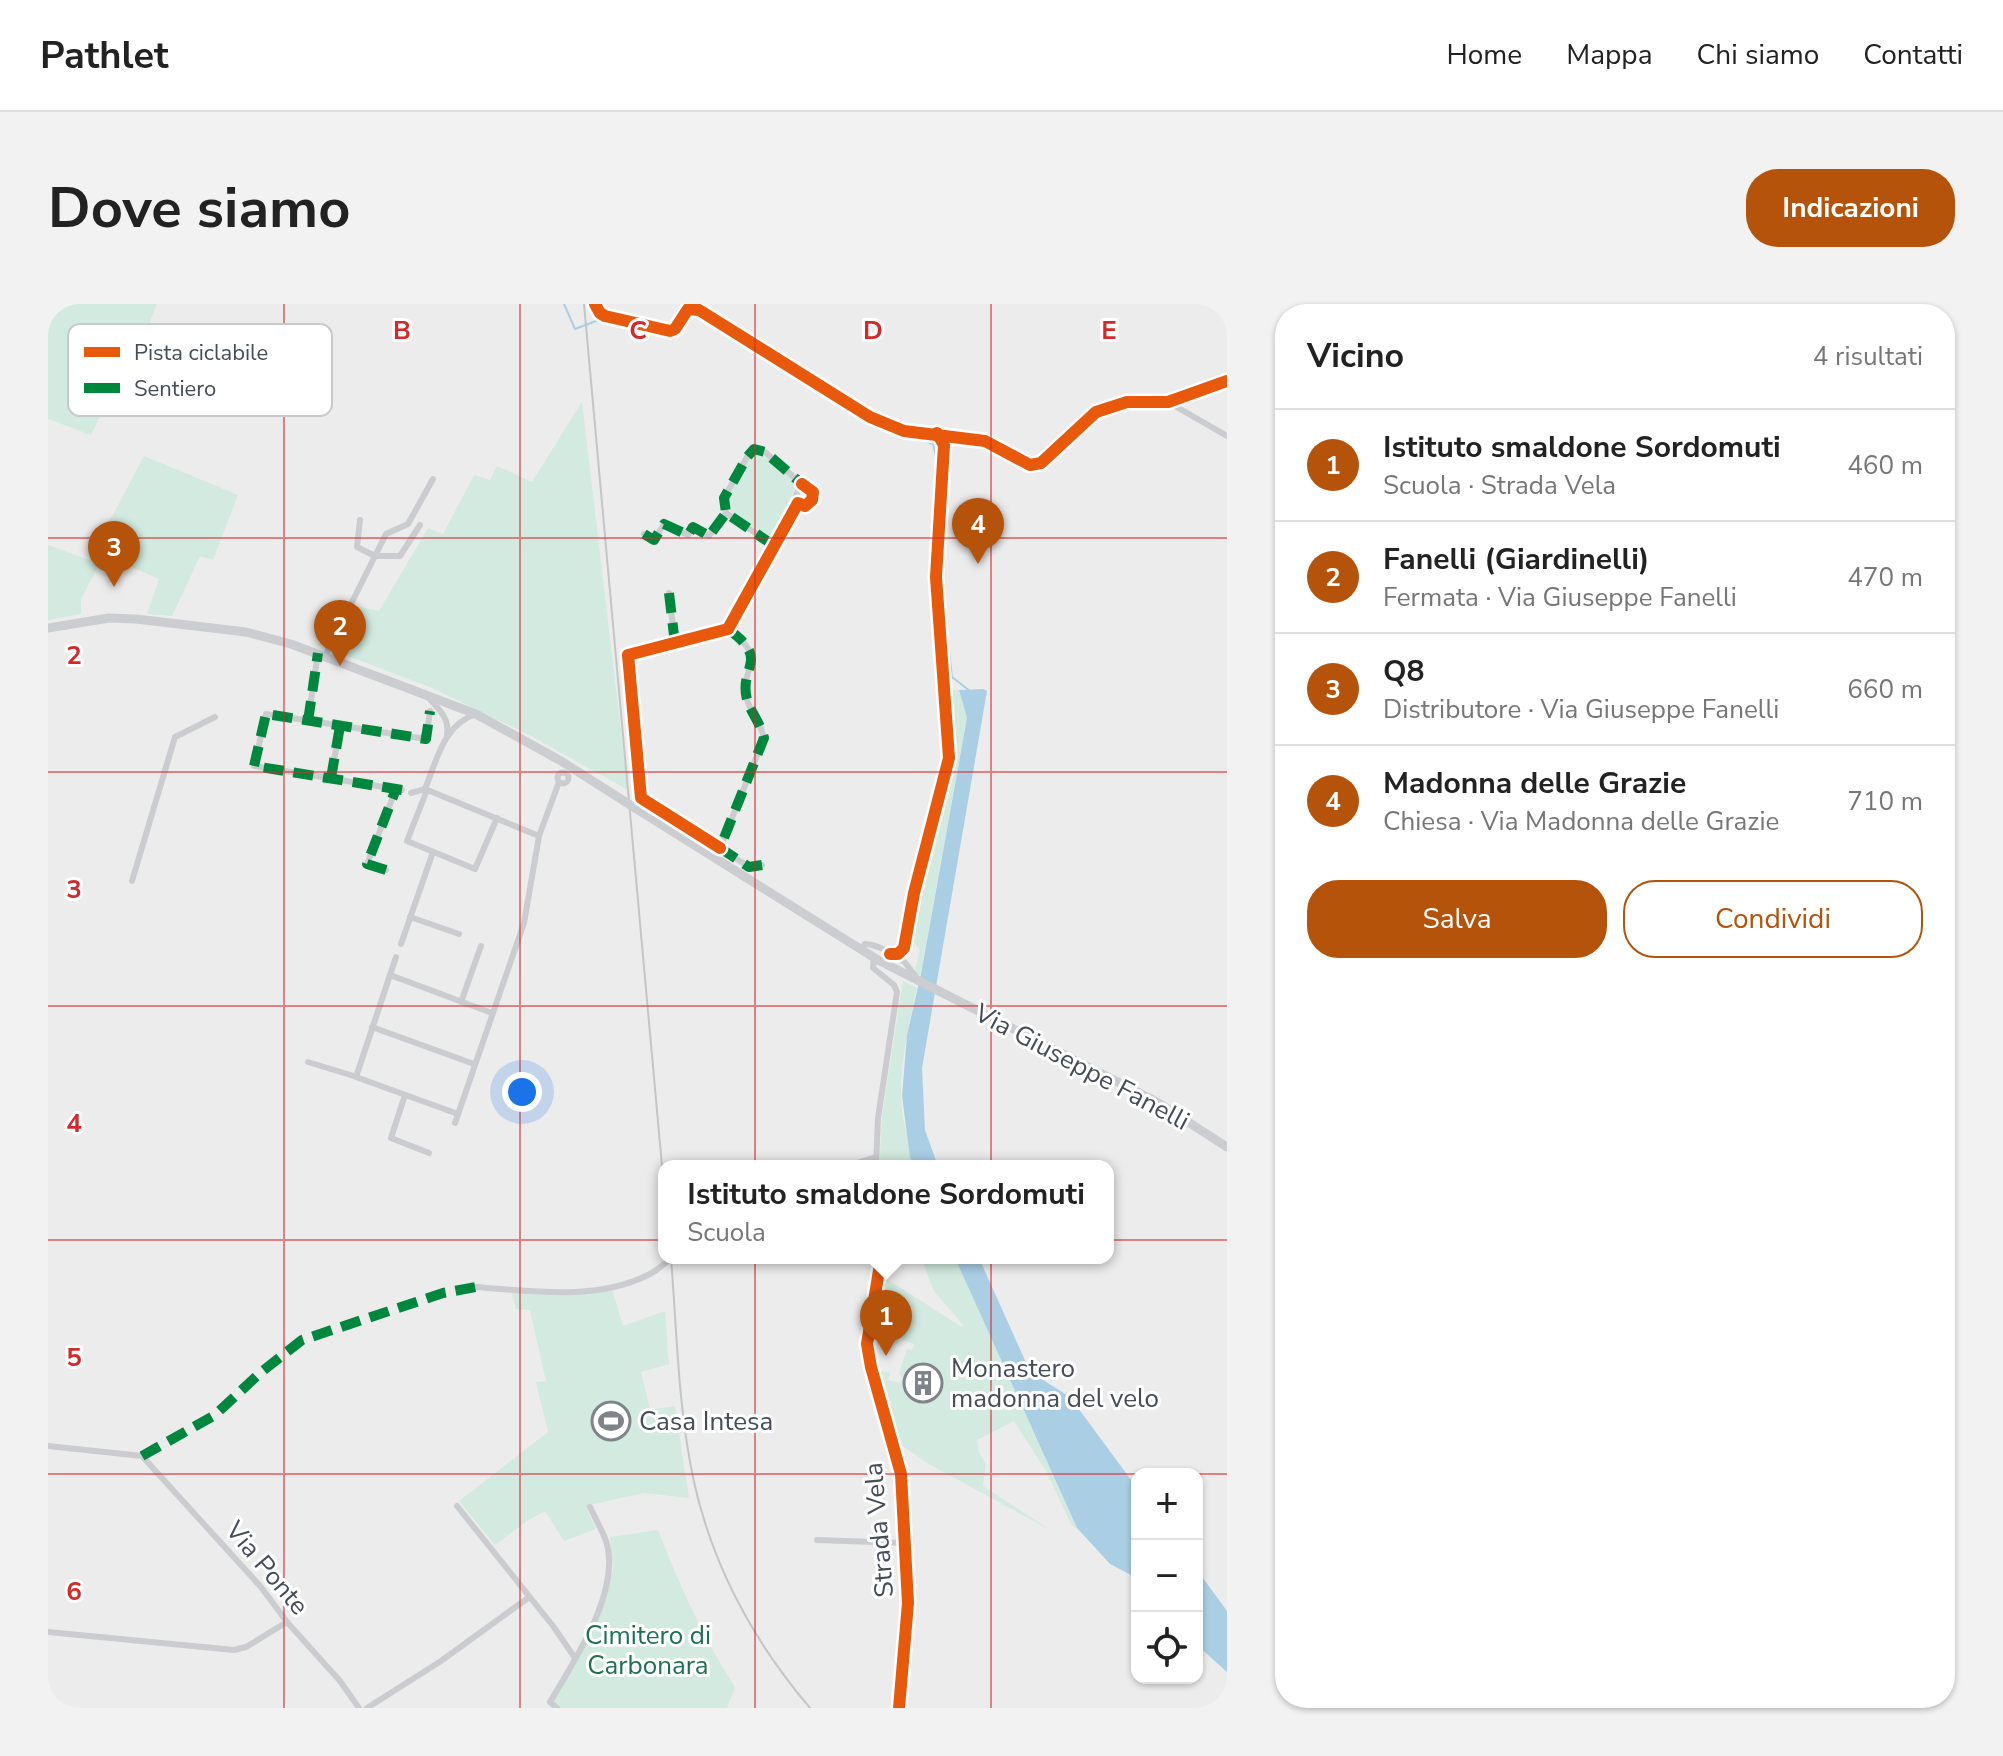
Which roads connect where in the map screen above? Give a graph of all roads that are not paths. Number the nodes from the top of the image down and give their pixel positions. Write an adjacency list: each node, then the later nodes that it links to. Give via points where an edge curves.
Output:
1 (595, 304): 4 (street, via 605,316 670,331 692,307 870,417 904,431)
2 (1227, 381): 3 (street)
3 (1168, 402): 5 (street); 6 (street, via 1127,402 1096,412 1038,465 985,441)
4 (937, 433): 6 (street); 7 (street)
5 (1227, 436)
6 (959, 437): 7 (street)
7 (944, 450): 48 (street, via 936,577 949,758 904,948)
8 (433, 479): 16 (street, via 408,524 386,534)
9 (802, 484): 10 (street); 10 (street, via 813,492 812,500 805,506); 11 (street, via 765,452 754,449 724,498)
10 (798, 503): 15 (street)
11 (726, 513): 14 (street, via 709,536 693,527 688,535 664,524 654,540); 15 (street)
12 (360, 520): 16 (street, via 357,547)
13 (420, 525): 16 (street, via 400,556)
14 (644, 534)
15 (773, 545): 19 (street)
16 (375, 556): 21 (street)
17 (669, 593): 20 (street)
18 (48, 628): 21 (main road, via 109,618 175,623 261,635)
19 (728, 629): 20 (street); 38 (street, via 751,652 747,701 764,738)
20 (675, 644): 38 (street, via 628,655 641,798)
21 (321, 654): 22 (main road); 27 (street)
22 (425, 694): 23 (main road); 29 (street)
23 (459, 707): 25 (main road); 28 (street); 29 (street)
24 (430, 711): 30 (street, via 426,739)
25 (476, 714): 28 (street); 47 (main road, bridge, via 561,761)
26 (215, 717): 42 (street, via 175,737)
27 (308, 721): 30 (street); 32 (street, via 266,714 254,766)
28 (457, 723): 31 (street)
29 (448, 724): 31 (street)
30 (340, 726): 32 (street)
31 (447, 734): 34 (street)
32 (331, 778): 41 (street, via 399,790 367,864)
33 (559, 782): 37 (street)
34 (426, 789): 35 (street); 36 (street); 39 (street, via 407,841)
35 (411, 793)
36 (497, 818): 37 (street); 39 (street, via 475,869)
37 (539, 836): 54 (street, via 524,923)
38 (720, 848): 40 (street, via 749,867)
39 (433, 852): 43 (street)
40 (762, 865)
41 (386, 870)
42 (132, 881)
43 (410, 917): 44 (street); 45 (street)
44 (459, 934)
45 (401, 944)
46 (481, 946): 53 (street)
47 (861, 950): 48 (street, via 867,943); 50 (main road)
48 (890, 954): 52 (street, via 906,964)
49 (396, 957): 51 (street)
50 (874, 958): 52 (main road); 64 (street, via 873,968 897,992)
51 (390, 975): 53 (street); 55 (street)
52 (917, 982): 62 (main road, Via Giuseppe Fanelli, via 1138,1092)
53 (461, 1002): 54 (street)
54 (492, 1013): 57 (street)
55 (372, 1027): 57 (street); 58 (street)
56 (308, 1062): 58 (street)
57 (474, 1064): 60 (street)
58 (356, 1077): 59 (street); 60 (street)
59 (405, 1095): 60 (street); 63 (street, via 391,1138)
60 (458, 1114): 61 (street)
61 (455, 1123)
62 (1227, 1147)
63 (429, 1153)
64 (876, 1157): 65 (street)
65 (866, 1160)
66 (664, 1264): 68 (street, via 618,1286 567,1293)
67 (880, 1264): 73 (street, Strada Vela, via 868,1357 899,1462)
68 (476, 1287)
69 (48, 1446): 75 (street, Via Ponte, via 142,1456)
70 (457, 1506): 74 (street)
71 (590, 1507): 77 (street, via 606,1543 610,1570 592,1631)
72 (817, 1540): 73 (street)
73 (905, 1543): 81 (street, Strada Vela, via 908,1603)
74 (528, 1598): 77 (street); 79 (street)
75 (287, 1622): 76 (street, via 234,1650); 78 (street, Via Ponte)
76 (48, 1632)
77 (575, 1658): 80 (street, via 550,1702)
78 (359, 1708)
79 (367, 1708)
80 (557, 1708)
81 (899, 1708)

